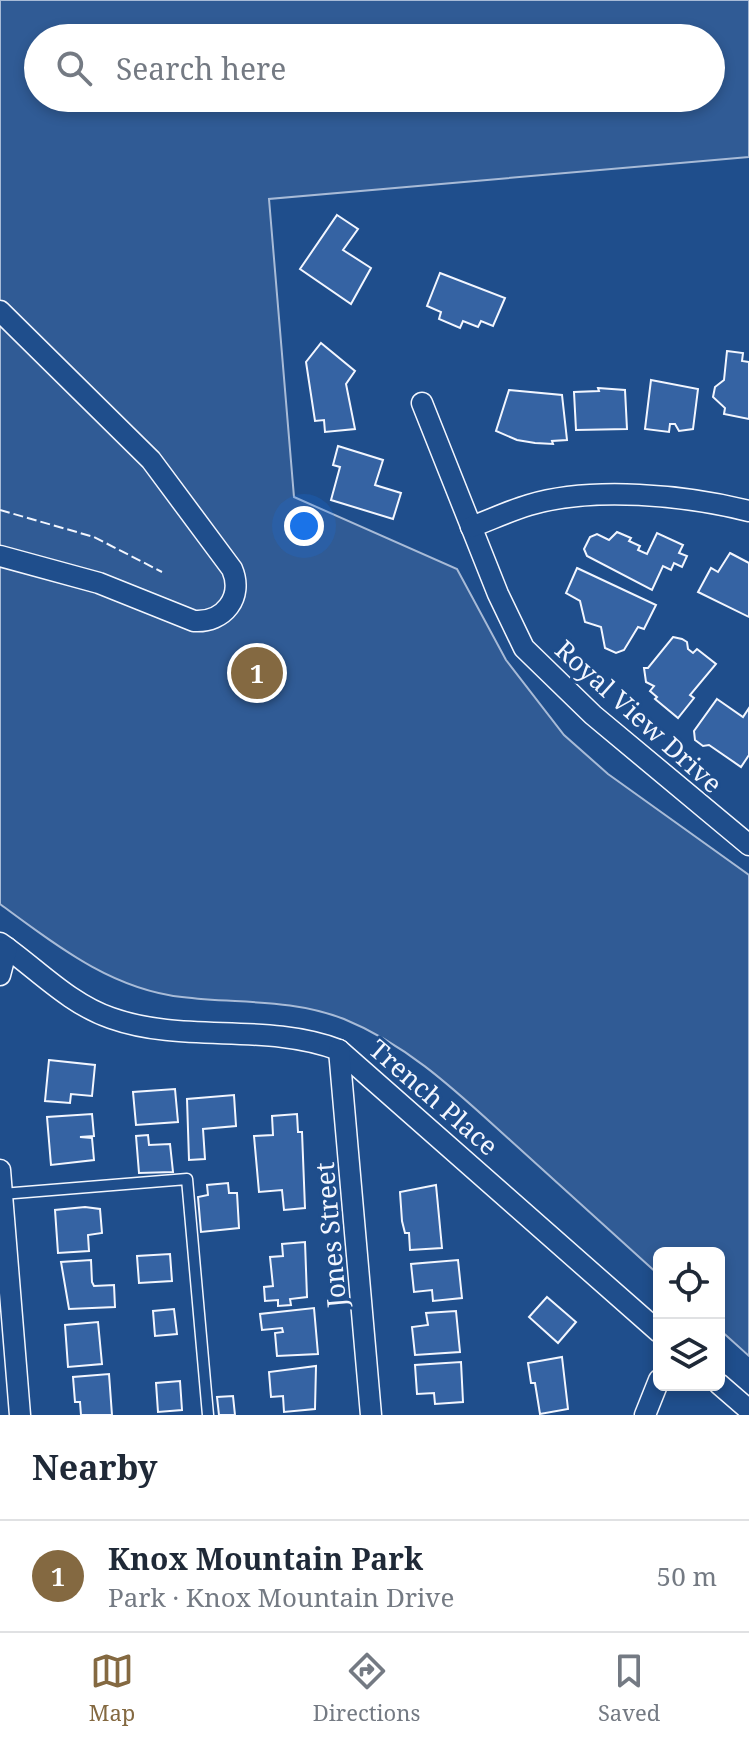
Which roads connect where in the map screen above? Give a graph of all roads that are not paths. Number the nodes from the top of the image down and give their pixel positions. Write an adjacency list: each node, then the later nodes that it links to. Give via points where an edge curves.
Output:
1 (0, 311): 5 (street, via 151,460 232,569 236,589 222,614 194,621 99,583)
2 (422, 403): 4 (street, Royal View Drive)
3 (749, 511): 4 (street, via 710,501 604,495 531,504)
4 (471, 527): 6 (street, Royal View Drive, via 524,648 593,715)
5 (0, 556)
6 (749, 845)
7 (4, 945): 8 (street); 9 (street, Trench Place, via 92,1010 120,1022 277,1035)
8 (0, 975)
9 (339, 1050): 12 (street, Trench Place); 19 (street, Jones Street)
10 (0, 1170): 11 (street)
11 (2, 1194): 13 (street); 18 (lane, via 187,1179)
12 (653, 1327)
13 (7, 1343): 17 (street)
14 (725, 1389): 16 (street)
15 (655, 1391): 20 (street)
16 (749, 1410)
17 (20, 1415)
18 (208, 1415)
19 (371, 1415)
20 (645, 1415)

